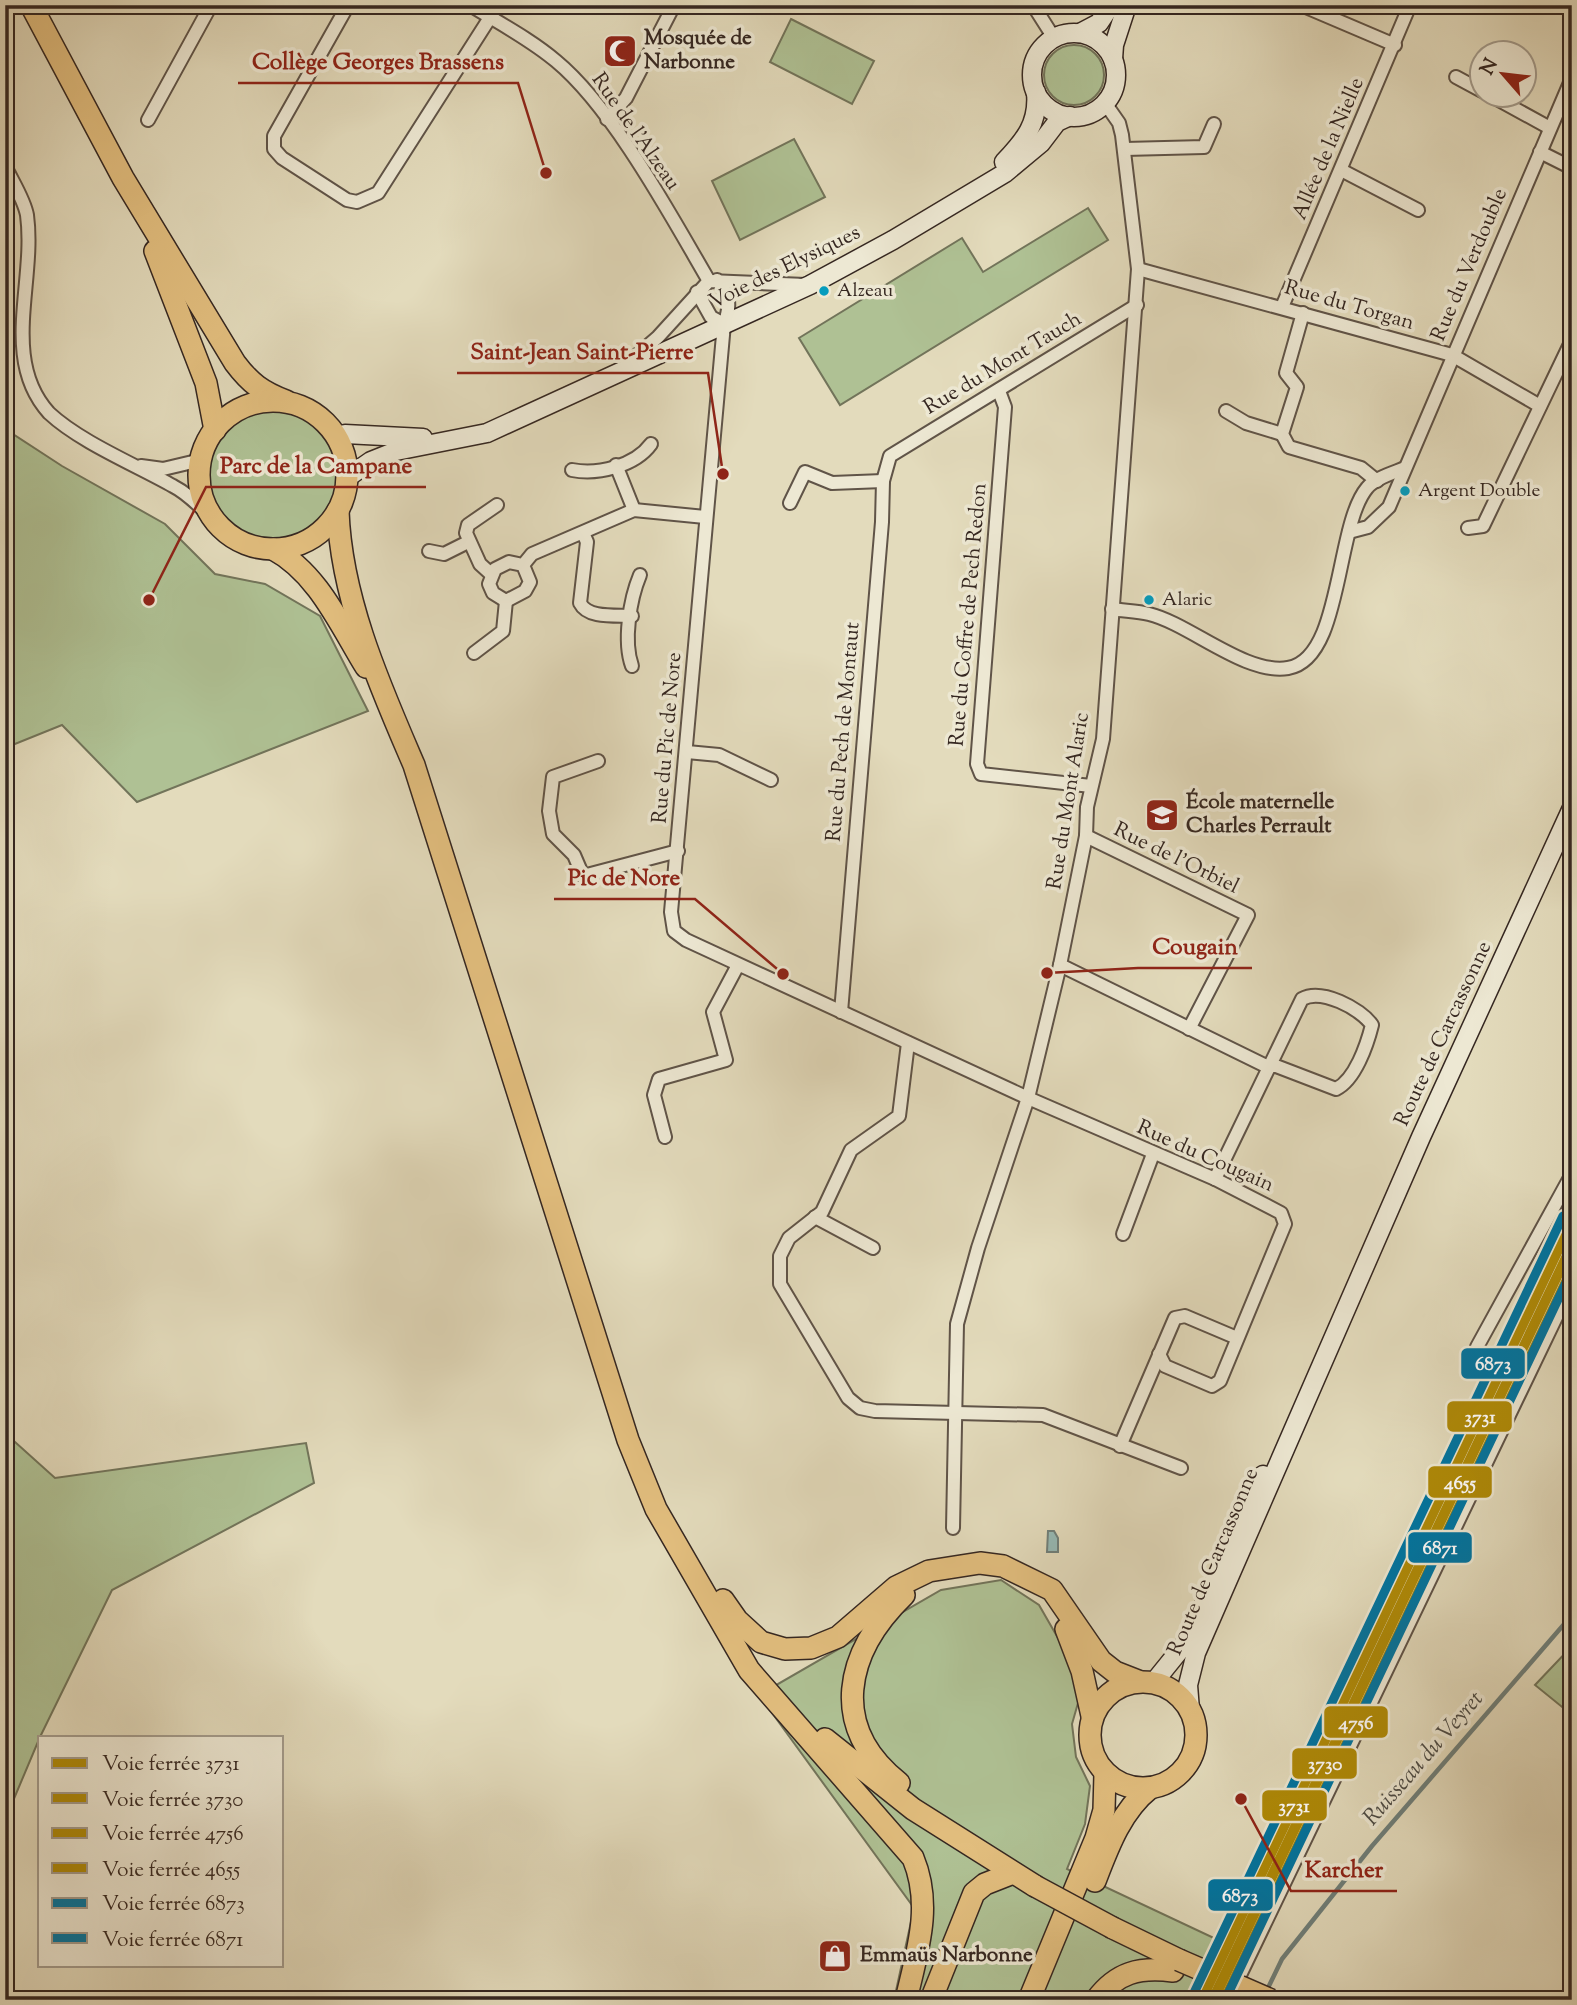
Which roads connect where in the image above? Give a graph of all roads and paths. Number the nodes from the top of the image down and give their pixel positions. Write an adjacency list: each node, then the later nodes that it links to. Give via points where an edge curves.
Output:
1 (31, 5): 33 (main road)
2 (211, 5): 25 (street)
3 (348, 5): 12 (street, via 274,136 274,149 303,172 357,202 377,193)
4 (470, 5): 12 (street, Rue de l'Alzeau)
5 (498, 5): 12 (street)
6 (674, 5): 24 (street, via 626,98)
7 (1033, 5): 14 (street)
8 (1111, 5): 13 (main road, via 1099,23)
9 (1127, 5): 16 (main road)
10 (1301, 5): 15 (street)
11 (1410, 5): 15 (street, Allée de la Nielle)
12 (492, 18): 24 (street, Rue de l'Alzeau, via 557,62)
13 (1080, 33): 14 (main road); 16 (main road, via 1103,44)
14 (1054, 38): 20 (main road, via 1041,48 1033,66)
15 (1395, 45): 32 (street, Allée de la Nielle)
16 (1113, 58): 21 (main road, via 1116,81)
17 (1456, 77): 19 (street)
18 (1572, 78): 27 (street, Rue du Verdouble)
19 (1468, 84)
20 (1036, 92): 23 (main road, via 1050,109); 34 (main road, Voie des Elysiques, via 1037,108 1028,134)
21 (1105, 103): 23 (main road, via 1088,114); 28 (street, Rue du Mont Alaric, via 1119,123)
22 (1514, 108): 27 (street)
23 (1070, 117): 34 (main road, Voie des Elysiques, via 1057,122 1028,155)
24 (607, 119): 37 (street, Rue de l'Alzeau)
25 (148, 120)
26 (1214, 124): 28 (street, via 1204,147)
27 (1550, 128): 29 (street, Rue du Verdouble)
28 (1125, 149): 36 (street, Rue du Mont Alaric)
29 (1540, 152): 31 (street); 45 (street, Rue du Verdouble)
30 (5, 166): 58 (street, via 26,212 28,258 17,322 18,360 28,389 49,414)
31 (1572, 168)
32 (1341, 170): 35 (street); 41 (street, Allée de la Nielle)
33 (123, 178): 48 (main road, via 242,373 262,392); 51 (main road, via 193,348 212,401)
34 (978, 188): 38 (main road, Voie des Elysiques)
35 (1418, 210)
36 (1138, 269): 40 (street, Rue du Mont Alaric); 41 (street, Rue du Torgan)
37 (713, 280): 38 (street); 39 (street); 43 (street, Rue de l'Alzeau, via 729,296)
38 (810, 285): 43 (main road, Voie des Elysiques)
39 (697, 292): 43 (street, via 711,317); 46 (street, via 658,338)
40 (1137, 305): 47 (street, Rue du Mont Tauch); 81 (street, Rue du Mont Alaric)
41 (1282, 307): 42 (street, Rue du Torgan)
42 (1303, 313): 45 (street, Rue du Torgan); 52 (street, via 1286,373 1297,387)
43 (724, 324): 46 (main road, Voie des Elysiques); 69 (street, Rue du Pic de Nore)
44 (1572, 340): 49 (street)
45 (1452, 355): 49 (street, Rue du Torgan); 60 (street, Rue du Verdouble)
46 (619, 370): 54 (main road, Voie des Elysiques, via 487,433)
47 (999, 391): 56 (street, Rue du Mont Tauch); 89 (street, Rue du Coffre de Pech Redon, via 1005,407 977,764 981,774)
48 (286, 401): 51 (main road, via 245,406); 53 (main road, via 315,413)
49 (1540, 407): 71 (street, via 1483,526)
50 (1226, 411): 52 (street, via 1246,423)
51 (215, 430): 57 (main road)
52 (1282, 434): 64 (street, via 1289,447 1361,468)
53 (337, 437): 54 (main road, Voie des Elysiques); 62 (main road)
54 (451, 439): 62 (main road, Voie des Elysiques, via 396,451)
55 (651, 444): 59 (street, via 642,457)
56 (890, 456): 63 (street, Rue du Pech de Montaut)
57 (201, 460): 58 (street, via 163,469); 70 (main road, via 200,488)
58 (127, 463): 70 (street, via 173,486)
59 (616, 465): 61 (street, via 587,473); 67 (street)
60 (1405, 468): 64 (street); 72 (street, Rue du Verdouble, via 1389,507 1368,527)
61 (572, 470)
62 (348, 477): 68 (main road)
63 (883, 481): 65 (street, via 832,483 805,472); 95 (street, Rue du Pech de Montaut)
64 (1377, 481): 72 (street, via 1367,488)
65 (790, 503)
66 (498, 505): 74 (street, via 468,525)
67 (634, 510): 69 (street); 73 (street)
68 (338, 511): 75 (main road, via 317,535 295,546); 85 (main road, via 347,583)
69 (705, 517): 86 (street, Rue du Pic de Nore)
70 (214, 520): 75 (main road, via 241,542)
71 (1468, 528)
72 (1349, 532): 81 (street, via 1317,646 1305,660 1289,668 1252,662 1150,614)
73 (583, 533): 77 (street, via 532,554); 82 (street, via 587,542 583,609)
74 (468, 542): 76 (street, via 444,554); 78 (street)
75 (273, 549): 85 (main road, via 301,567 321,593)
76 (429, 551)
77 (523, 565): 78 (street, via 509,562); 80 (street, via 530,582 525,591)
78 (491, 575): 80 (street, via 493,593)
79 (640, 575): 82 (street)
80 (506, 601): 83 (street, via 503,631)
81 (1112, 609): 89 (street, Rue du Mont Alaric, via 1103,739)
82 (632, 616): 84 (street, via 628,653)
83 (474, 653)
84 (632, 666)
85 (384, 696): 112 (main road, via 414,765)
86 (687, 752): 88 (street, via 719,755); 92 (street, Rue du Pic de Nore)
87 (598, 761): 92 (street, via 553,777 549,811 553,834 574,855 583,876)
88 (771, 780)
89 (1091, 786): 91 (street, Rue du Mont Alaric)
90 (1572, 808): 107 (main road, Route de Carcassonne)
91 (1086, 836): 94 (street, Rue du Mont Alaric); 96 (street, Rue de l'Orbiel, via 1248,915)
92 (678, 851): 93 (street, Rue du Pic de Nore, via 671,912 674,931)
93 (738, 965): 95 (street, Rue du Pic de Nore); 100 (street, via 713,1012 726,1060 659,1079 654,1095)
94 (1060, 965): 96 (street); 99 (street, Rue du Mont Alaric)
95 (841, 1012): 97 (street, Rue du Pic de Nore)
96 (1189, 1029): 98 (street)
97 (908, 1043): 99 (street, Rue du Pic de Nore); 104 (street, via 899,1116 850,1150 822,1212)
98 (1271, 1065): 98 (street, via 1336,1089 1346,1084 1372,1025 1366,1016 1311,994 1302,999); 103 (street)
99 (1028, 1098): 101 (street, Rue du Cougain); 113 (street, Rue du Mont Alaric, via 957,1324)
100 (665, 1137)
101 (1153, 1154): 103 (street, Rue du Cougain); 105 (street)
102 (1572, 1174): 110 (street)
103 (1215, 1179): 109 (street, Rue du Cougain, via 1281,1213 1285,1224)
104 (815, 1217): 106 (street); 113 (street, via 789,1238 780,1255 780,1284 848,1398 860,1408 875,1410)
105 (1123, 1234)
106 (873, 1248)
107 (1358, 1279): 120 (main road, Route de Carcassonne, via 1188,1640); 121 (main road, Route de Carcassonne, via 1196,1653 1188,1685)
108 (1572, 1284): 134 (street)
109 (1237, 1338): 111 (street, via 1185,1316 1175,1318); 111 (street, Rue du Cougain, via 1220,1381 1212,1386 1165,1366)
110 (1477, 1347)
111 (1160, 1354): 114 (street)
112 (608, 1383): 117 (main road, via 682,1534 737,1620 761,1642 785,1649 811,1648 829,1641 897,1587); 119 (main road, via 656,1509)
113 (956, 1412): 114 (street, via 1043,1415); 116 (street, Rue du Mont Alaric)
114 (1120, 1446): 115 (street)
115 (1181, 1468)
116 (953, 1528)
117 (929, 1571): 118 (main road, via 980,1563 1003,1566); 125 (main road, via 893,1605 862,1655 852,1696 856,1730 886,1773)
118 (1037, 1583): 120 (main road, via 1052,1590 1065,1605 1101,1661 1115,1672); 122 (main road, via 1074,1647)
119 (724, 1624): 125 (main road, via 784,1698 843,1755 913,1809); 128 (main road, via 748,1670 913,1858 924,1890 924,1909)
120 (1146, 1682): 121 (main road, via 1181,1697); 122 (main road, via 1110,1692)
121 (1190, 1710): 124 (main road, via 1196,1734 1188,1764 1171,1779)
122 (1093, 1716): 123 (main road, via 1091,1749)
123 (1105, 1774): 124 (main road, via 1121,1784); 126 (main road, via 1104,1810)
124 (1150, 1788): 132 (main road, via 1133,1801 1125,1815)
125 (1013, 1873): 127 (main road, bridge); 129 (main road, via 974,1893)
126 (1063, 1921): 130 (main road); 131 (main road)
127 (1176, 1966): 133 (main road, via 1135,1970 1113,1980); 135 (main road); 136 (main road, bridge)
128 (906, 2000)
129 (932, 2000)
130 (1024, 2000)
131 (1029, 2000)
132 (1044, 2000)
133 (1096, 2000)
134 (1228, 2000)
135 (1247, 2000)
136 (1271, 2000)

